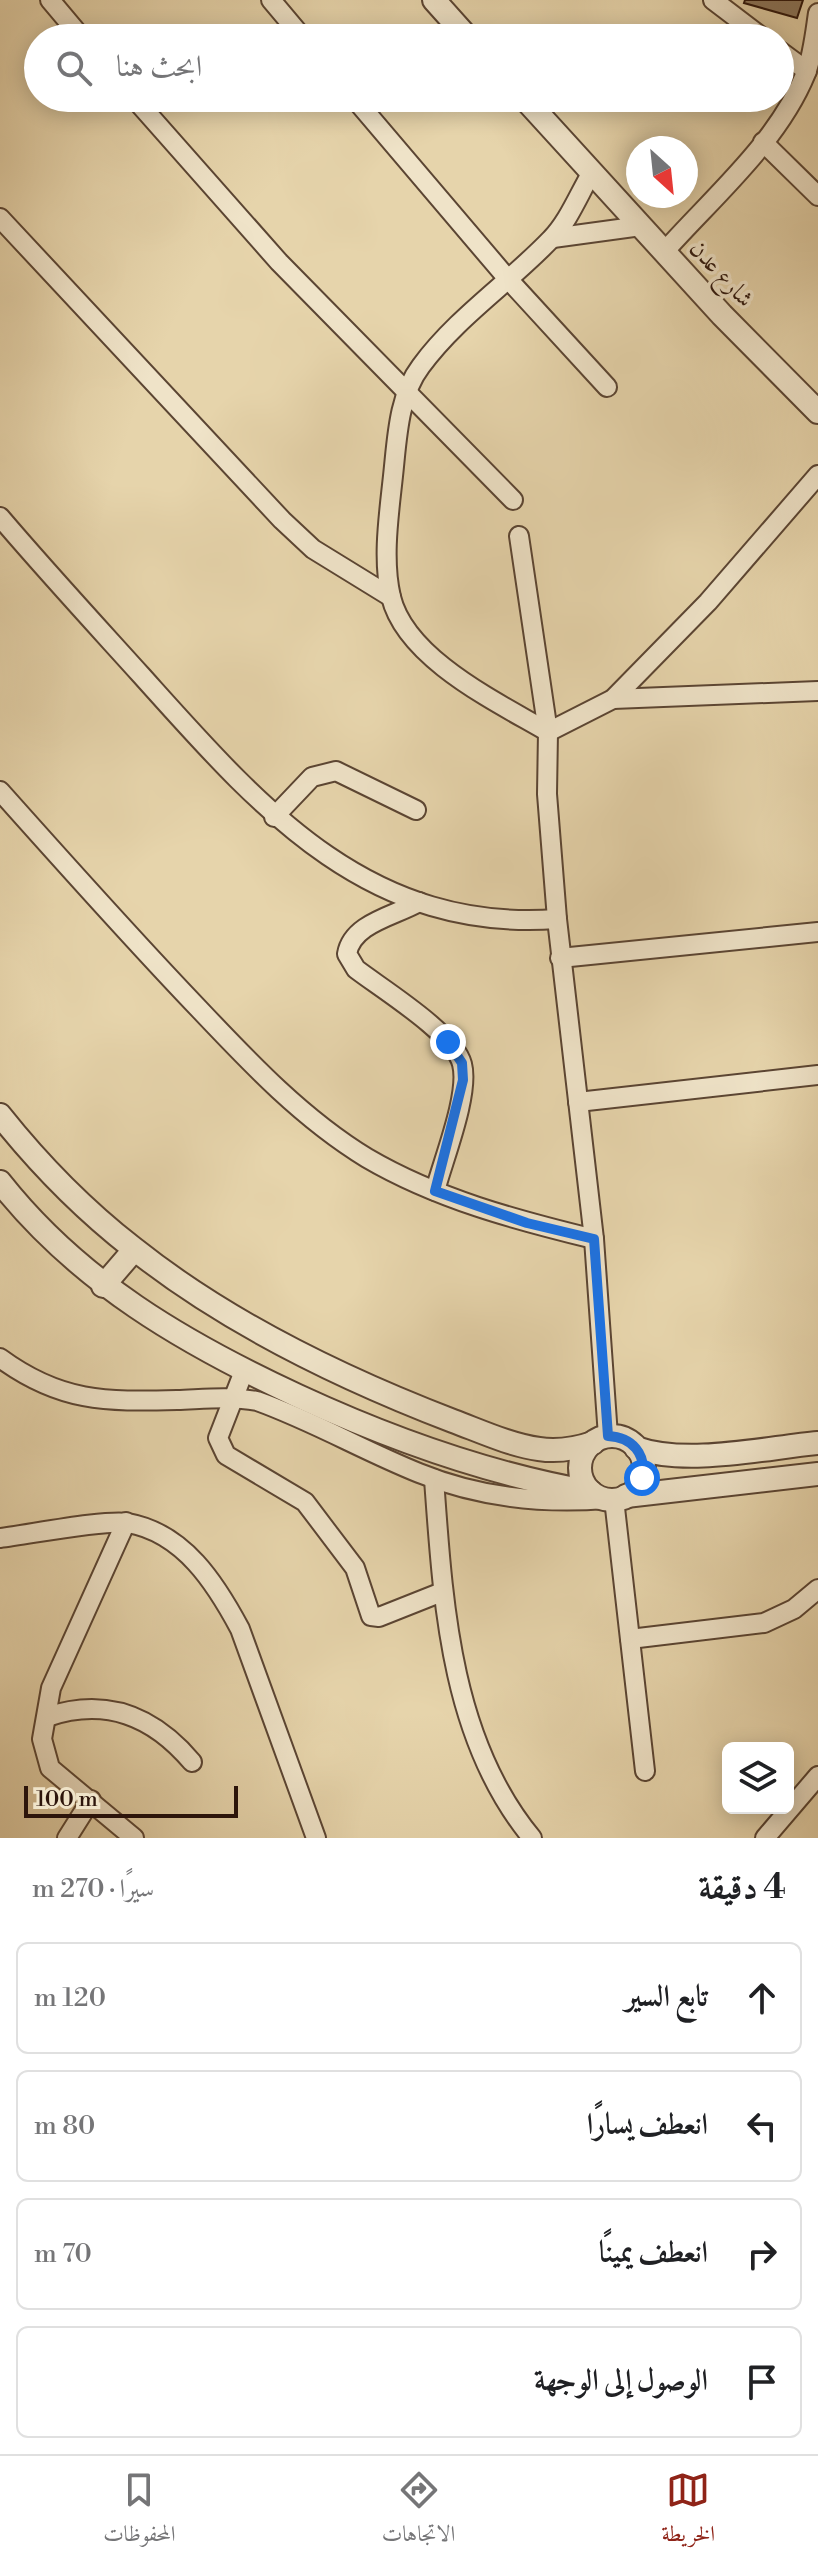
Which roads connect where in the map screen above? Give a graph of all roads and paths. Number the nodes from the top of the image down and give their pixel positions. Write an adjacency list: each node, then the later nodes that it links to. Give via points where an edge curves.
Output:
1 (50, 0): 6 (street)
2 (271, 0): 7 (street)
3 (434, 0): 8 (street)
4 (713, 0): 9 (street)
5 (818, 13): 10 (street)
6 (70, 24)
7 (291, 24)
8 (455, 24)
9 (745, 24)
10 (816, 38): 12 (street)
11 (794, 61): 12 (street)
12 (807, 71): 13 (street)
13 (794, 98)
14 (146, 112): 27 (street, via 279,262)
15 (366, 112): 25 (street)
16 (537, 112): 19 (street, شارع عدن)
17 (784, 112): 18 (street)
18 (763, 142): 20 (street); 24 (street)
19 (592, 172): 22 (street, شارع عدن); 23 (street)
20 (818, 196)
21 (0, 218): 33 (street, via 282,520 313,549)
22 (641, 226): 23 (street); 24 (street, شارع عدن)
23 (553, 238): 25 (street)
24 (665, 251): 28 (street, شارع عدن)
25 (507, 278): 26 (street); 27 (street, via 434,349)
26 (607, 387)
27 (408, 389): 30 (street); 33 (street, via 391,491)
28 (818, 412)
29 (818, 475): 35 (street, via 708,602)
30 (513, 500)
31 (0, 517): 39 (street, via 215,760)
32 (519, 536): 36 (street)
33 (391, 597): 36 (street, via 412,635 440,664)
34 (818, 691): 35 (street)
35 (613, 699): 36 (street)
36 (548, 732): 41 (street)
37 (0, 791): 48 (street, via 96,902 300,1110 368,1158)
38 (416, 810): 39 (street, via 336,771 312,777)
39 (274, 817): 40 (street, via 320,853)
40 (419, 902): 41 (street, via 493,918); 48 (street, via 363,929 352,937 347,954 356,969 448,1042 462,1063 459,1104)
41 (557, 919): 43 (street)
42 (818, 932): 43 (street)
43 (560, 958): 45 (street)
44 (818, 1075): 45 (street)
45 (578, 1102): 49 (street)
46 (0, 1115): 50 (street, via 47,1171)
47 (0, 1182): 51 (street)
48 (435, 1191): 49 (street, via 527,1223)
49 (594, 1239): 55 (street)
50 (134, 1250): 51 (street); 55 (street, via 242,1321 386,1393 531,1448 565,1450)
51 (103, 1286): 53 (street, via 198,1348)
52 (0, 1358): 54 (street, via 52,1391 83,1397)
53 (244, 1371): 54 (street); 60 (street, via 415,1447 484,1469)
54 (233, 1396): 59 (street, via 278,1408); 64 (street, via 218,1438 220,1448 305,1502 355,1568 371,1616)
55 (600, 1439): 57 (street, via 624,1438); 60 (street, via 580,1463 582,1479)
56 (818, 1443): 57 (street, via 692,1455)
57 (636, 1448): 60 (street, via 643,1462 642,1478)
58 (818, 1474): 60 (street)
59 (434, 1479): 60 (street, via 507,1497 556,1501); 64 (street)
60 (609, 1496): 65 (street)
61 (126, 1522): 62 (street); 66 (street, via 51,1688); 73 (street, via 178,1546 224,1598)
62 (0, 1538)
63 (818, 1589): 65 (street, via 794,1609 764,1623)
64 (442, 1592): 74 (street, via 475,1743 513,1816)
65 (630, 1639): 68 (street)
66 (47, 1717): 67 (street, via 93,1708 133,1714 173,1740); 70 (street, via 42,1739 50,1768)
67 (192, 1762)
68 (645, 1771)
69 (818, 1776): 75 (street)
70 (91, 1800): 71 (street); 72 (street)
71 (67, 1838)
72 (134, 1838)
73 (316, 1838)
74 (532, 1838)
75 (765, 1838)

